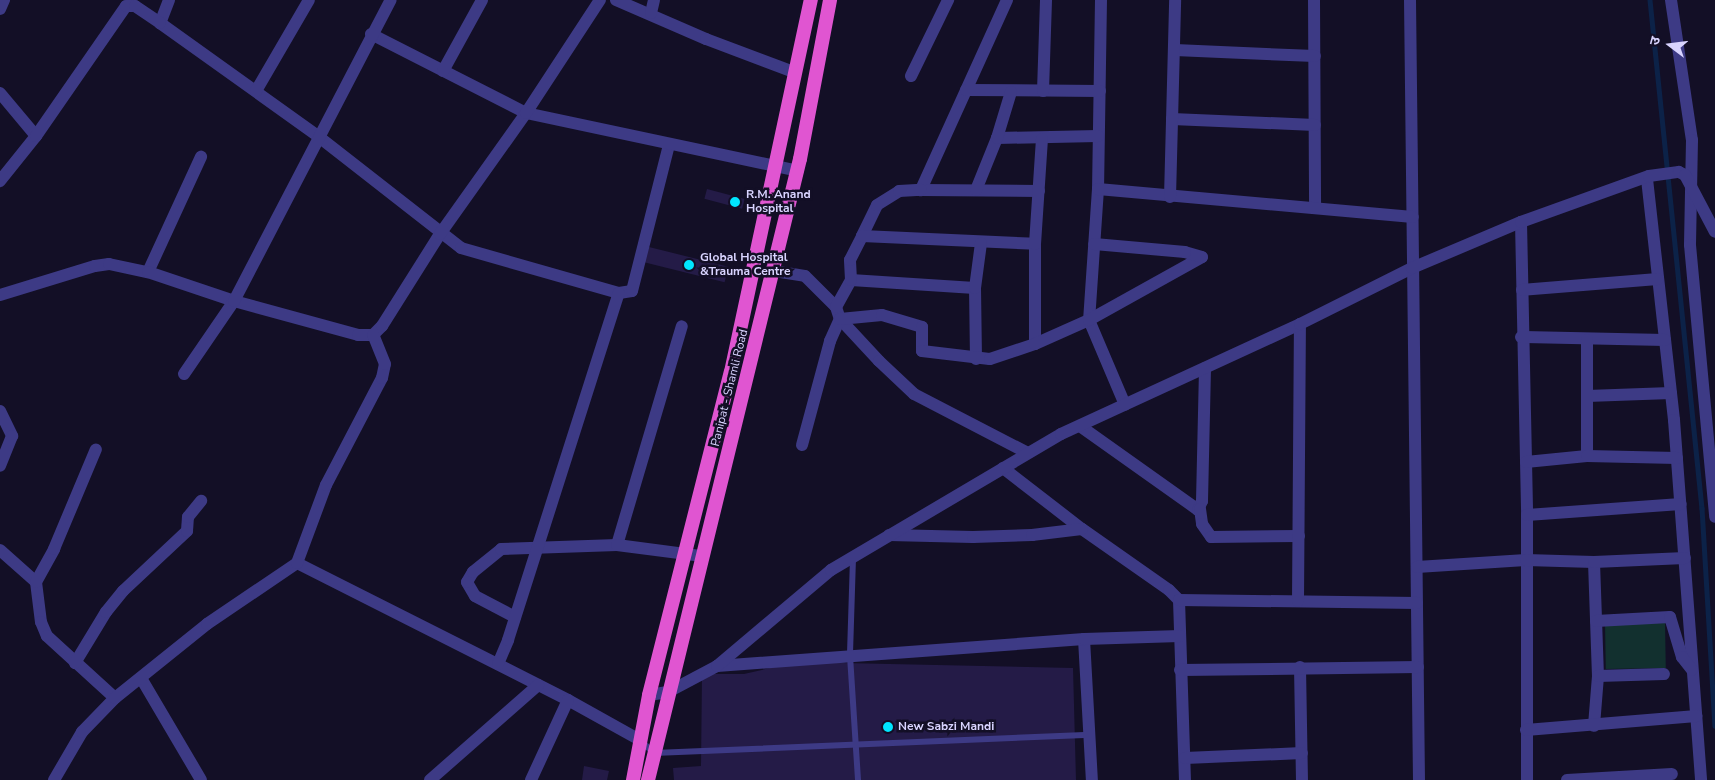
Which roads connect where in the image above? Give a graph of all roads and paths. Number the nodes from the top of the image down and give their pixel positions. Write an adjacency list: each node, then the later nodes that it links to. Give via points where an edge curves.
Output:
1 (4, 0): 19 (street)
2 (169, 0): 21 (street)
3 (309, 0): 29 (street)
4 (391, 0): 22 (street)
5 (482, 0): 25 (street)
6 (600, 0): 34 (street)
7 (616, 0): 20 (street)
8 (654, 0): 20 (street)
9 (811, 0): 26 (highway, Panipat - Shamli Road)
10 (830, 0): 45 (highway, Panipat - Shamli Road)
11 (948, 0): 27 (street)
12 (1007, 0): 28 (street)
13 (1046, 0): 30 (street)
14 (1101, 0): 31 (street)
15 (1175, 0): 23 (street)
16 (1314, 0): 24 (street)
17 (1410, 0): 55 (street)
18 (1671, 0): 48 (street, via 1692,140)
19 (0, 9)
20 (651, 13): 26 (street, via 706,39)
21 (160, 23): 29 (street); 37 (street, via 135,6 126,6)
22 (371, 34): 25 (street); 39 (street)
23 (1175, 50): 24 (street); 35 (street)
24 (1314, 56): 36 (street)
25 (443, 71): 34 (street)
26 (794, 72): 44 (highway, Panipat - Shamli Road)
27 (911, 76)
28 (966, 90): 32 (street); 50 (street)
29 (256, 91): 39 (street)
30 (1043, 91): 31 (street); 32 (street)
31 (1100, 91): 38 (street)
32 (1011, 92): 40 (street)
33 (0, 93): 37 (street)
34 (526, 113): 42 (street); 58 (street)
35 (1172, 119): 36 (street); 53 (street)
36 (1315, 125): 54 (street)
37 (36, 136): 47 (street)
38 (1098, 136): 41 (street); 49 (street)
39 (319, 137): 58 (street); 72 (street)
40 (997, 138): 41 (street); 51 (street)
41 (1042, 139): 52 (street)
42 (669, 145): 44 (street); 70 (street, via 635,286 631,291)
43 (201, 157): 65 (street)
44 (778, 166): 45 (street); 109 (highway, Panipat - Shamli Road, via 732,372)
45 (798, 171): 64 (highway, Panipat - Shamli Road)
46 (1648, 178): 48 (street, via 1679,172 1685,175); 56 (street); 66 (street)
47 (0, 181)
48 (1692, 187): 57 (street); 102 (street, via 1690,244)
49 (1098, 189): 53 (street); 62 (street)
50 (921, 190): 51 (street); 59 (street, via 899,191 877,205)
51 (976, 190): 52 (street)
52 (1039, 190): 61 (street)
53 (1170, 197): 54 (street)
54 (1315, 208): 55 (street)
55 (1413, 217): 63 (street)
56 (1521, 222): 63 (street); 69 (street)
57 (1715, 232)
58 (440, 234): 70 (street, via 461,248); 77 (street, via 382,326)
59 (862, 236): 60 (street); 67 (street, via 850,260)
60 (981, 243): 61 (street); 68 (street)
61 (1035, 244): 81 (street)
62 (1094, 244): 74 (street); 74 (street, via 1185,252 1202,257)
63 (1412, 268): 75 (street); 116 (street)
64 (774, 271): 73 (street, via 805,276); 110 (highway, Panipat - Shamli Road)
65 (148, 272): 71 (street, via 102,264); 72 (street)
66 (1658, 279): 69 (street); 80 (street)
67 (851, 280): 68 (street); 73 (street)
68 (975, 288): 82 (street)
69 (1522, 290): 78 (street)
70 (619, 293): 107 (street)
71 (0, 295)
72 (234, 301): 77 (street, via 358,335); 84 (street)
73 (838, 313): 82 (street, via 882,315 921,326 922,351); 90 (street); 92 (street, via 914,394)
74 (1089, 320): 81 (street); 87 (street)
75 (1300, 324): 83 (street); 105 (street)
76 (682, 326): 106 (street)
77 (373, 335): 115 (street, via 385,364 382,378 326,485)
78 (1521, 337): 79 (street); 95 (street)
79 (1587, 340): 80 (street); 86 (street)
80 (1665, 340): 85 (street)
81 (1035, 344): 82 (street, via 990,359)
82 (976, 359)
83 (1205, 368): 87 (street); 100 (street)
84 (184, 374)
85 (1671, 393): 86 (street); 94 (street)
86 (1587, 396): 93 (street)
87 (1125, 405): 89 (street)
88 (0, 411): 96 (street, via 12,436)
89 (1080, 426): 92 (street); 100 (street, via 1192,508)
90 (802, 445)
91 (96, 449): 117 (street, via 54,549)
92 (1028, 453): 97 (street)
93 (1587, 456): 94 (street); 95 (street)
94 (1677, 458): 99 (street)
95 (1526, 462): 101 (street)
96 (0, 466)
97 (1003, 468): 103 (street); 104 (street)
98 (201, 502): 126 (street, via 188,517 187,531 123,591 96,626)
99 (1681, 504): 101 (street); 112 (street)
100 (1200, 509): 105 (street, via 1202,524 1211,537)
101 (1527, 515): 113 (street)
102 (1715, 517)
103 (1082, 529): 104 (street, via 973,537); 118 (street)
104 (889, 535): 111 (street)
105 (1299, 536): 119 (street)
106 (617, 545): 107 (street); 109 (street)
107 (536, 547): 121 (street); 121 (street, via 501,548 468,579 475,596)
108 (0, 550): 117 (street)
109 (684, 553): 110 (street); 138 (highway, Panipat - Shamli Road)
110 (702, 556): 137 (highway, Panipat - Shamli Road)
111 (854, 556): 125 (lane); 128 (street, via 831,570)
112 (1685, 558): 114 (street); 132 (street)
113 (1526, 560): 114 (street); 116 (street); 143 (street)
114 (1594, 562): 122 (street)
115 (297, 563): 127 (street); 135 (street, via 207,624)
116 (1417, 567): 120 (street)
117 (36, 582): 126 (street, via 43,629)
118 (1179, 600): 119 (street); 123 (street)
119 (1298, 601): 120 (street)
120 (1417, 603): 130 (street)
121 (514, 617): 127 (street)
122 (1596, 621): 132 (street, via 1670,617 1682,657); 134 (street)
123 (1180, 636): 124 (street); 131 (street)
124 (1084, 639): 125 (street); 144 (street)
125 (850, 656): 128 (street); 146 (lane)
126 (75, 663): 139 (street)
127 (498, 664): 136 (street)
128 (717, 666): 137 (street)
129 (1300, 667): 130 (street); 131 (street); 148 (street)
130 (1418, 667): 161 (street)
131 (1180, 670): 149 (street)
132 (1692, 670): 141 (street)
133 (1664, 674): 134 (street)
134 (1598, 676): 142 (street)
135 (141, 678): 139 (street); 152 (street)
136 (538, 685): 140 (street); 153 (street)
137 (668, 692): 138 (street); 147 (highway, Panipat - Shamli Road)
138 (649, 695): 145 (highway, Panipat - Shamli Road)
139 (116, 698): 151 (street, via 82,732)
140 (568, 700): 145 (street); 154 (street)
141 (1696, 716): 142 (street); 164 (street)
142 (1594, 726): 143 (street)
143 (1526, 730): 162 (street)
144 (1092, 735): 146 (lane); 158 (street)
145 (640, 740): 147 (lane); 155 (highway, Panipat - Shamli Road)
146 (857, 745): 147 (lane); 157 (lane)
147 (654, 753): 156 (highway, Panipat - Shamli Road)
148 (1302, 753): 149 (street); 160 (street)
149 (1185, 758): 159 (street)
150 (1672, 774): 163 (street)
151 (54, 780)
152 (200, 780)
153 (430, 780)
154 (531, 780)
155 (633, 780)
156 (648, 780)
157 (858, 780)
158 (1092, 780)
159 (1185, 780)
160 (1302, 780)
161 (1419, 780)
162 (1527, 780)
163 (1567, 780)
164 (1701, 780)

